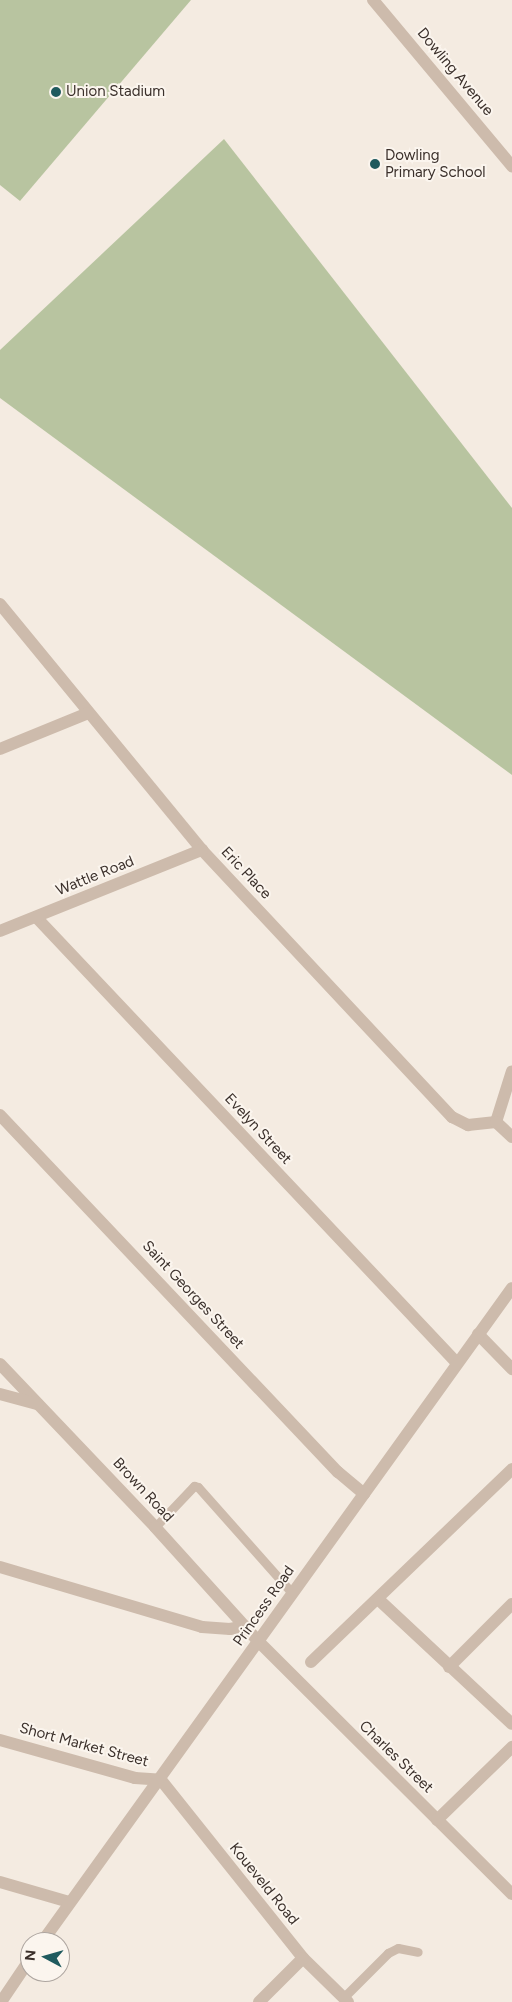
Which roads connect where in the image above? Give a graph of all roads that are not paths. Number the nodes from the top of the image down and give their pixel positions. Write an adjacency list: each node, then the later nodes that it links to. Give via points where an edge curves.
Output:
1 (373, 0): 2 (street, Dowling Avenue)
2 (512, 166)
3 (0, 604): 4 (street, Eric Place)
4 (88, 713): 5 (street); 6 (street, Eric Place)
5 (0, 749)
6 (202, 850): 7 (street, Wattle Road); 11 (street, Eric Place, via 452,1116 468,1125)
7 (36, 917): 8 (street, Wattle Road); 15 (street, Evelyn Street)
8 (0, 931)
9 (512, 1071): 11 (street)
10 (0, 1115): 21 (street, Saint Georges Street, via 338,1472)
11 (496, 1122): 12 (street)
12 (512, 1137)
13 (512, 1288): 14 (street, Princess Road)
14 (478, 1334): 15 (street, Princess Road); 17 (street)
15 (457, 1363): 21 (street, Princess Road)
16 (0, 1364): 19 (street, Brown Road)
17 (512, 1369)
18 (0, 1394): 19 (street)
19 (39, 1405): 22 (street, Brown Road)
20 (512, 1469): 25 (street)
21 (364, 1494): 24 (street, Princess Road)
22 (155, 1527): 24 (lane, via 194,1486 198,1487); 27 (street, Brown Road)
23 (0, 1567): 27 (street, via 202,1627 230,1629)
24 (292, 1593): 28 (street, Princess Road)
25 (378, 1599): 29 (street); 30 (street)
26 (512, 1604): 30 (street)
27 (245, 1626): 28 (street, Brown Road)
28 (259, 1642): 34 (street, Princess Road); 35 (street, Charles Street)
29 (311, 1662)
30 (449, 1667): 31 (street)
31 (512, 1724)
32 (0, 1740): 34 (street, Short Market Street, via 135,1778)
33 (512, 1746): 35 (street)
34 (161, 1780): 38 (street, Princess Road); 41 (street, Koueveld Road)
35 (437, 1820): 37 (street, Charles Street)
36 (0, 1882): 38 (street)
37 (512, 1894)
38 (69, 1902): 39 (street, Princess Road)
39 (49, 1932)
40 (418, 1952): 43 (lane, via 398,1948 388,1953)
41 (303, 1958): 43 (street, Koueveld Road); 45 (street)
42 (20, 1974): 44 (street)
43 (345, 2000)
44 (1, 2002)
45 (259, 2002)

